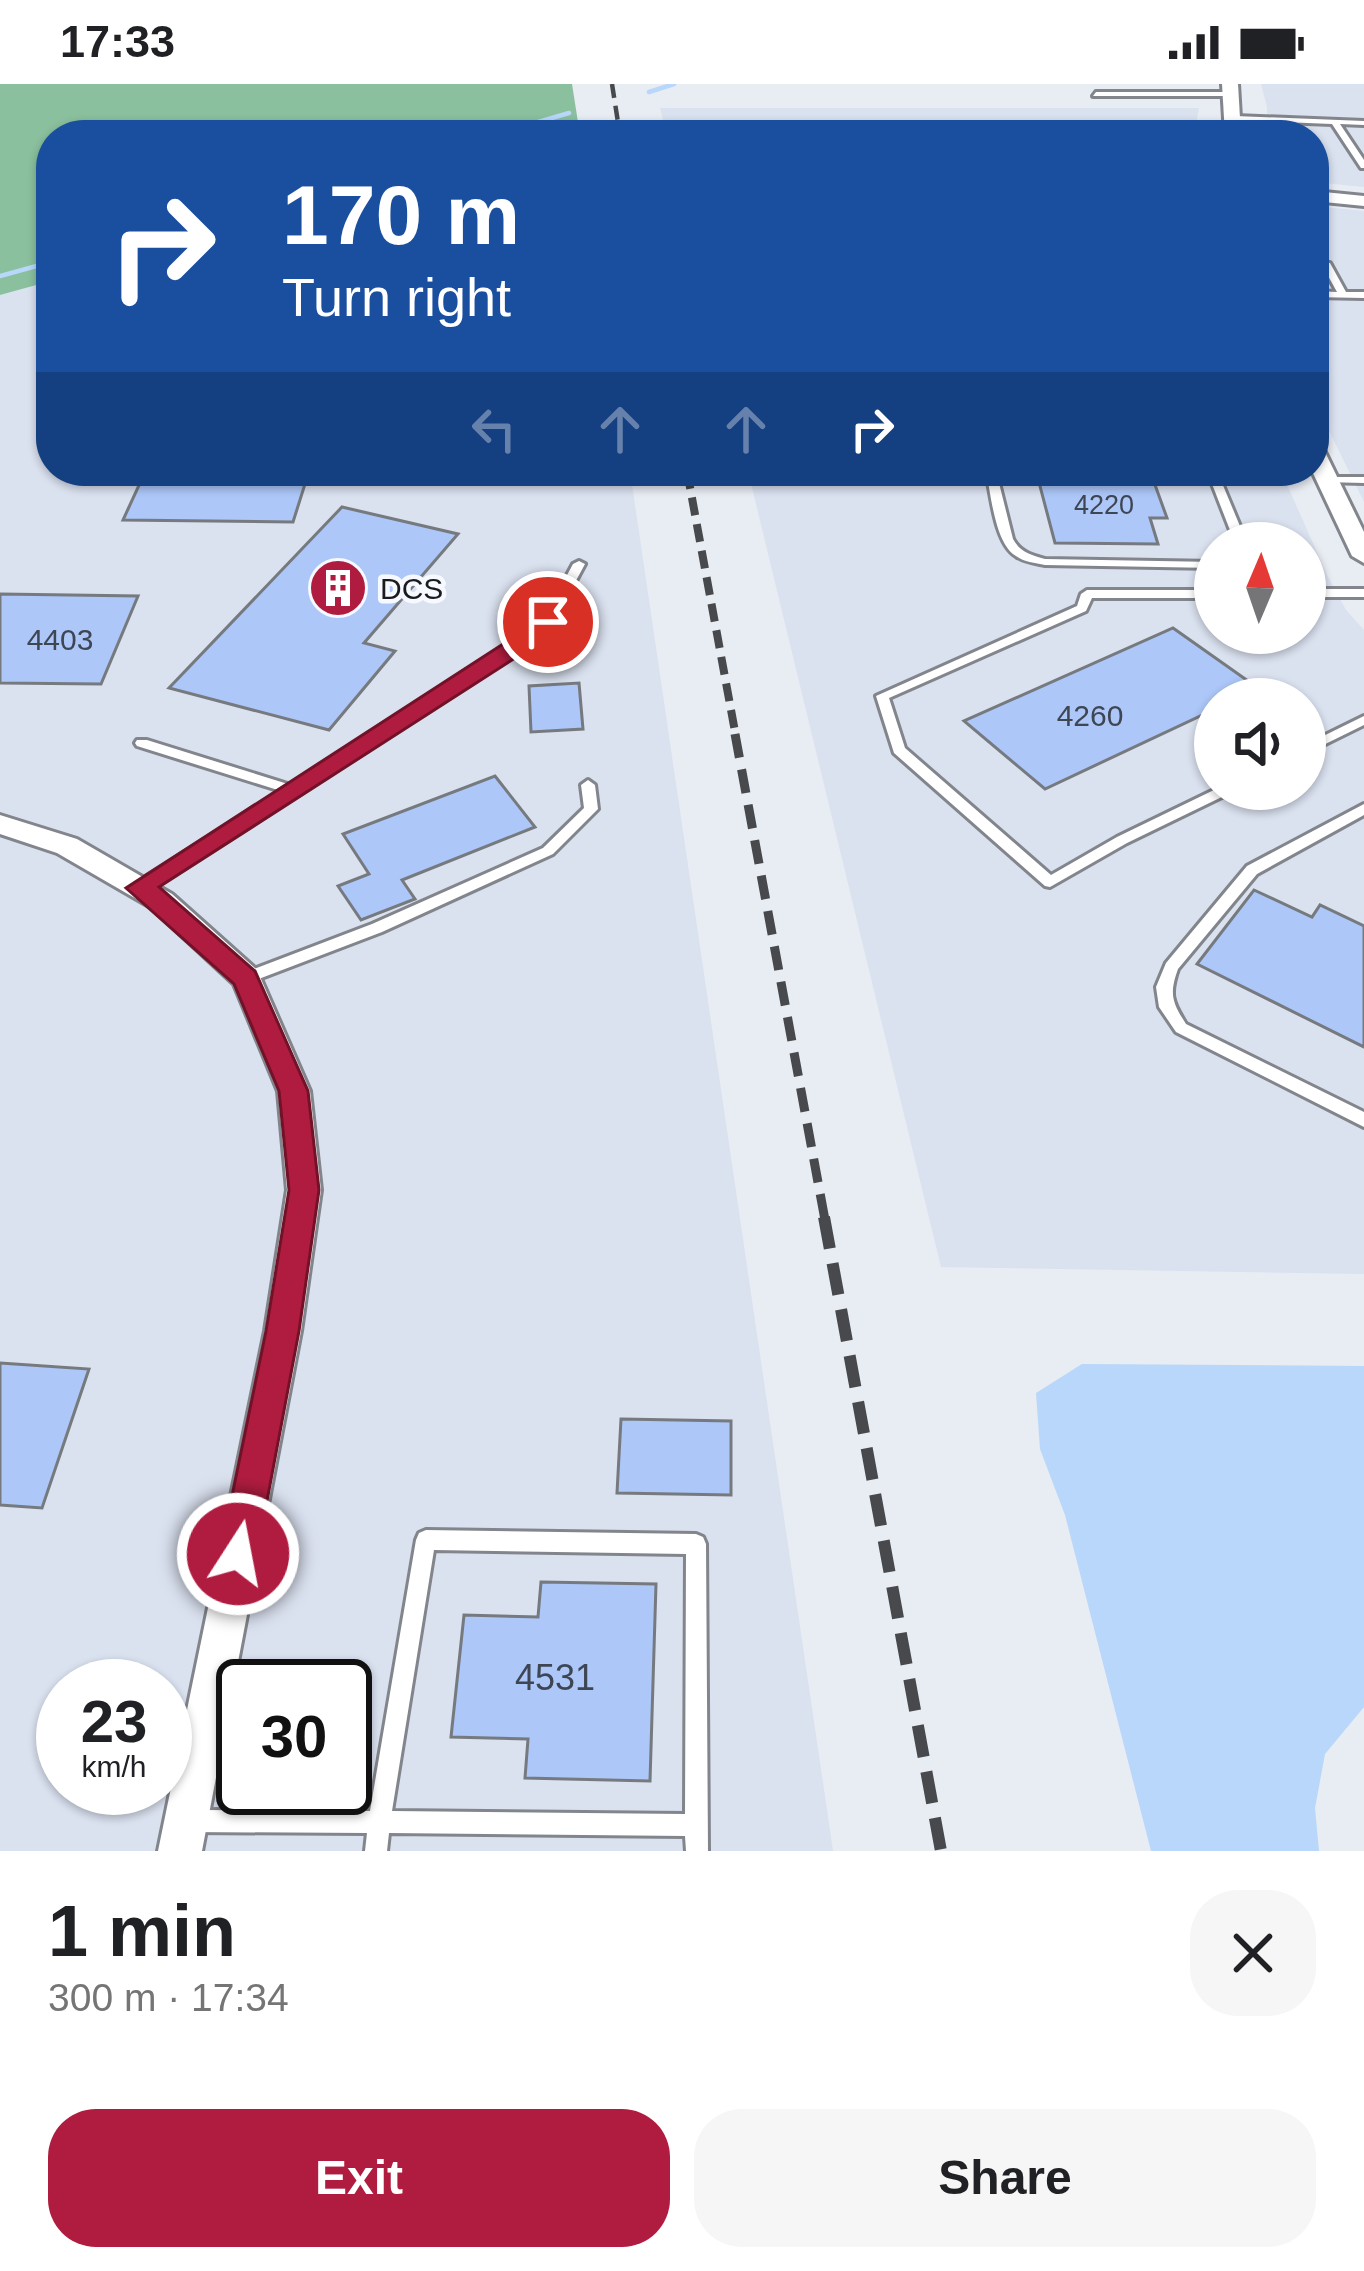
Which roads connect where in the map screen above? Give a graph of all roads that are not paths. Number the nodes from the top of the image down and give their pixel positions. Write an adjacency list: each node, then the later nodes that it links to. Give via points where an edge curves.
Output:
1 (1171, 89): 2 (lane); 3 (lane)
2 (1231, 89): 4 (street)
3 (1096, 94)
4 (1234, 120)
5 (1329, 123): 6 (lane)
6 (1335, 123): 7 (lane); 8 (lane)
7 (1364, 123)
8 (1364, 166)
9 (1329, 198): 10 (street)
10 (1364, 201)
11 (1329, 269): 13 (lane)
12 (1329, 295): 13 (lane)
13 (1343, 295): 14 (lane)
14 (1364, 295)
15 (1329, 470): 16 (lane)
16 (1364, 480)
17 (995, 486): 23 (lane, via 1007,539 1024,557)
18 (1218, 486): 20 (lane)
19 (1329, 486): 21 (street)
20 (1232, 522)
21 (1364, 556)
22 (579, 564): 31 (lane, via 548,622)
23 (1194, 565)
24 (1326, 593): 25 (lane)
25 (1364, 593)
26 (1194, 594): 32 (lane, via 1088,594 1082,608 882,696 899,749 1050,882)
27 (1364, 719): 28 (lane)
28 (1326, 739)
29 (142, 743): 31 (lane)
30 (588, 785): 36 (lane, via 591,809 548,851)
31 (292, 790): 35 (lane)
32 (1194, 805)
33 (1364, 809): 37 (lane, via 1252,870 1171,967 1164,987 1181,1028)
34 (0, 824): 35 (street, via 67,846)
35 (139, 888): 36 (street)
36 (246, 978): 40 (street, via 294,1091 304,1190)
37 (1364, 1120)
38 (379, 1823): 39 (lane); 39 (lane, via 426,1540 696,1544); 40 (lane); 41 (lane)
39 (696, 1825): 42 (lane)
40 (183, 1836)
41 (376, 1851)
42 (697, 1851)

